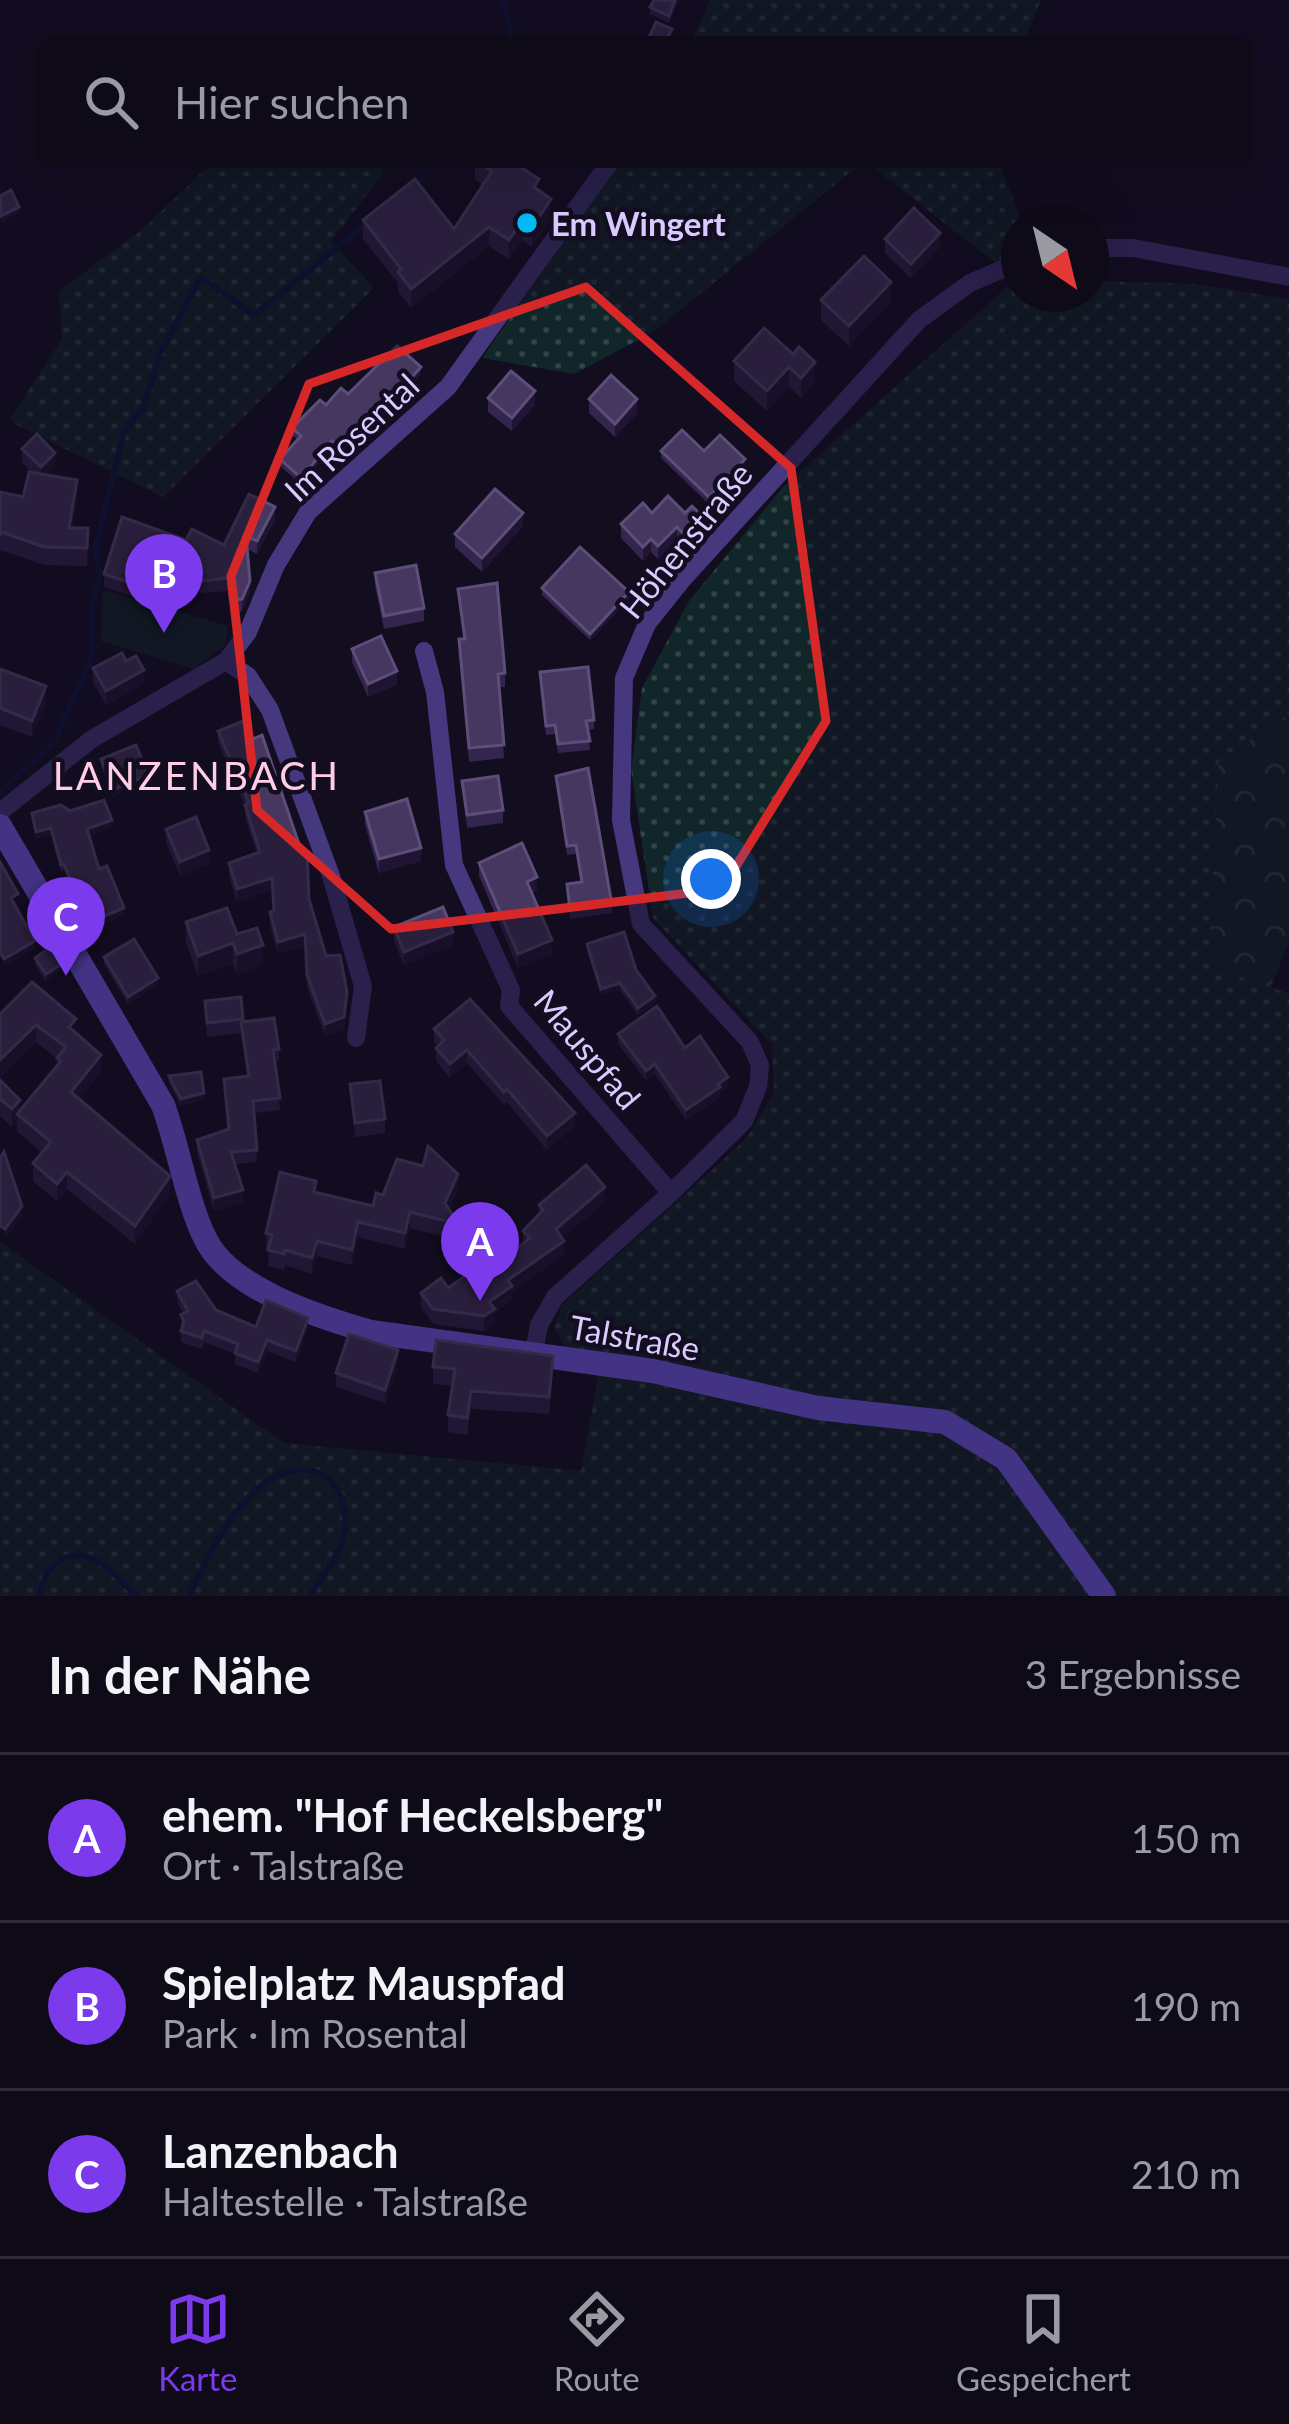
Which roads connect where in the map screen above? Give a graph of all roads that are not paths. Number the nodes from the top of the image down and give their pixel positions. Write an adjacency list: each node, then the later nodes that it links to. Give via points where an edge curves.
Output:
1 (606, 168): 6 (street, Im Rosental, via 448,387 308,512)
2 (1109, 248): 4 (street)
3 (1001, 270): 10 (street, Höhenstraße, via 919,320 683,579 647,623 624,678 621,820 640,924 750,1042 760,1065 745,1121)
4 (1289, 277)
5 (424, 651): 10 (street, Mauspfad, via 436,692 454,865 511,990 509,1006)
6 (226, 661): 7 (street, Im Rosental, via 92,739); 9 (street, via 248,676 270,710 331,876 363,986)
7 (0, 812)
8 (0, 826): 11 (main road, Talstraße, via 163,1105 201,1231 232,1274 370,1332)
9 (356, 1038)
10 (671, 1193): 11 (street, Höhenstraße, via 555,1297)
11 (534, 1352): 12 (main road, Talstraße, via 818,1408 945,1422 1006,1459)
12 (1104, 1596)

